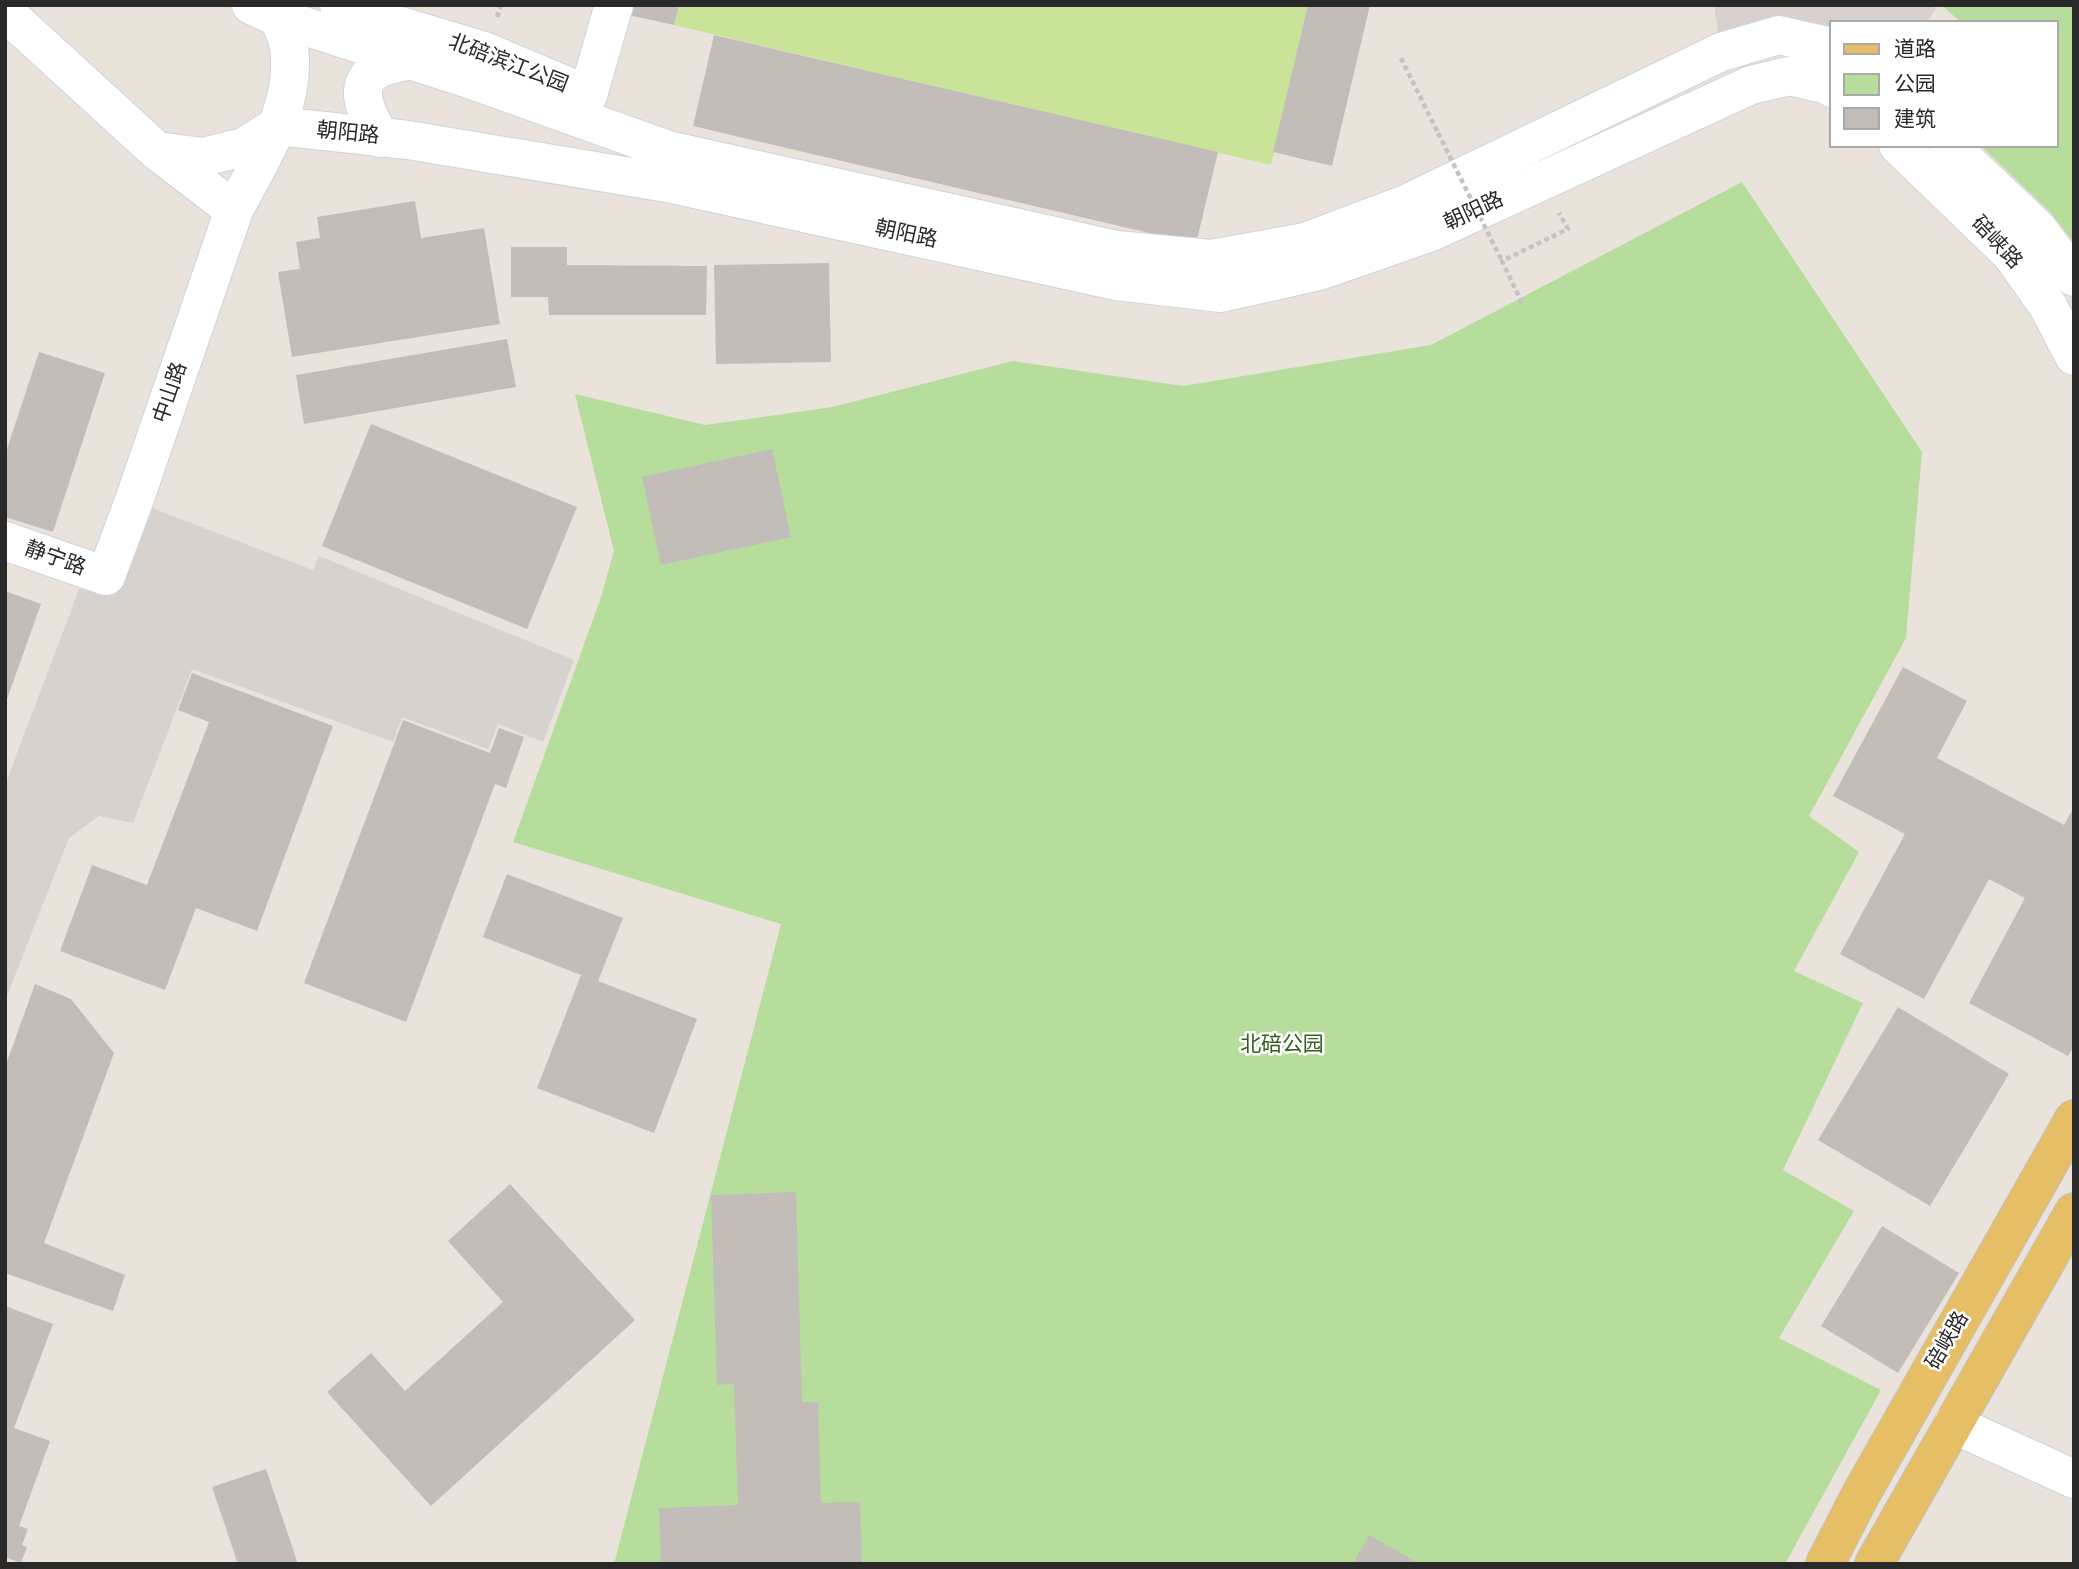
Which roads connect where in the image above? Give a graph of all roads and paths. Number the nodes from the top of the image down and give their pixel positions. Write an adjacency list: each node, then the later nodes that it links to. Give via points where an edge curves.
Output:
1 (339, 5): 2 (street, 北碚滨江公园, via 484,51 588,95)
2 (614, 5)
3 (265, 11): 7 (street); 9 (street, 中山路, via 289,47 290,91)
4 (5, 12): 13 (street)
5 (1830, 47): 7 (street, via 1779,35 1721,52 1406,204 1305,242 1211,259 1117,250 668,150)
6 (1401, 58): 16 (path, bridge)
7 (410, 60): 10 (street, via 377,69 364,85 363,106)
8 (1830, 86): 10 (street, 朝阳路, via 1789,76 1751,85 1430,232 1319,271 1221,293 1116,281 667,183)
9 (277, 126): 10 (street, 朝阳路); 13 (street, via 244,146 203,157); 15 (street, 中山路)
10 (380, 138)
11 (1900, 147): 19 (street, 碚峡路, via 2011,254 2048,306)
12 (1951, 147): 17 (street, 碚峡路, via 2037,228)
13 (157, 152): 15 (street)
14 (1556, 206): 16 (path, via 1567,229)
15 (234, 210): 21 (street, 中山路)
16 (1502, 261): 18 (path)
17 (2074, 277)
18 (1522, 303)
19 (2074, 356)
20 (5, 541): 21 (street, 静宁路)
21 (106, 576)
22 (2074, 1119): 26 (main road, 碚峡路)
23 (2074, 1212): 24 (main road)
24 (1952, 1424): 25 (street); 27 (main road)
25 (2074, 1479)
26 (1825, 1564)
27 (1874, 1564)

